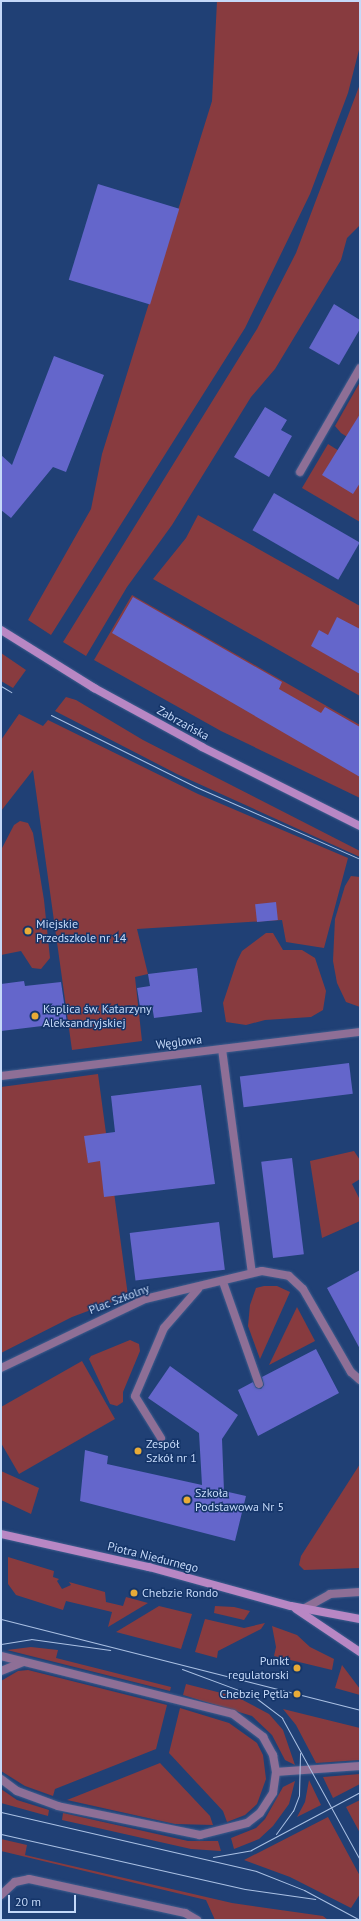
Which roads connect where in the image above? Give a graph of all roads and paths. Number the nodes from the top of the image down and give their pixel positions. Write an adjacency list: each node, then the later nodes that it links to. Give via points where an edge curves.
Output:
1 (360, 368): 2 (street)
2 (300, 472)
3 (1, 630): 4 (main road, Zabrzańska, via 88,685 175,733)
4 (360, 826)
5 (360, 1032): 6 (street, Węglowa)
6 (222, 1049): 7 (street, Węglowa); 8 (street)
7 (1, 1076)
8 (252, 1273): 9 (street, Plac Szkolny); 12 (street, Plac Szkolny, via 274,1272 289,1276 303,1289 351,1372)
9 (223, 1282): 10 (street, Plac Szkolny); 13 (street)
10 (198, 1289): 11 (street, Plac Szkolny, via 145,1299); 14 (street, via 164,1328 135,1396)
11 (1, 1368)
12 (360, 1380)
13 (259, 1384)
14 (161, 1438)
15 (3, 1534): 17 (main road, Piotra Niedurnego, via 149,1567)
16 (360, 1592): 18 (street, via 330,1594)
17 (291, 1606): 18 (main road, Piotra Niedurnego); 20 (main road, Piotra Niedurnego)
18 (305, 1608): 19 (main road, Piotra Niedurnego)
19 (360, 1619)
20 (360, 1652)
21 (1, 1656): 22 (street)
22 (23, 1662): 23 (street); 25 (street, via 233,1714 263,1737 272,1755)
23 (1, 1671)
24 (360, 1766): 25 (street)
25 (276, 1772): 26 (street, via 273,1793 260,1813 247,1823 200,1835 58,1806 16,1791)
26 (1, 1779)
27 (1, 1895): 28 (street, via 15,1882 29,1879 185,1913)
28 (196, 1920)

